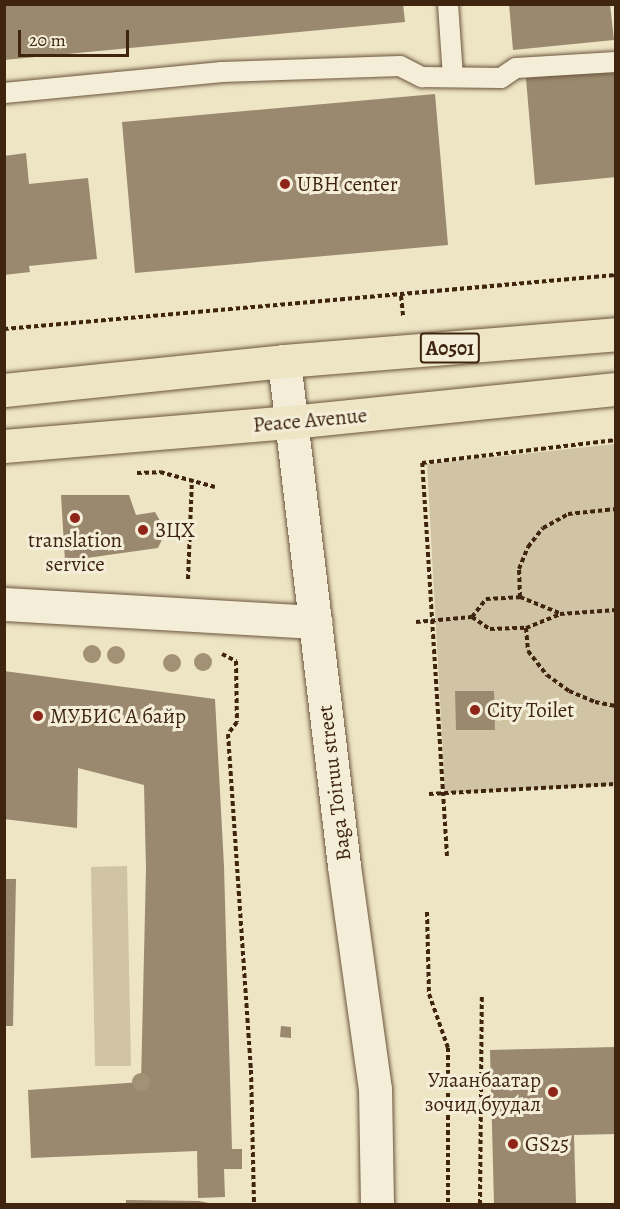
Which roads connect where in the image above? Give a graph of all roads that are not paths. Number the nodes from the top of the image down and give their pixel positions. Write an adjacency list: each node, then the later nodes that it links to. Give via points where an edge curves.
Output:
1 (448, 4): 3 (lane)
2 (615, 62): 3 (lane, via 516,68 501,78)
3 (453, 77): 4 (lane, via 422,77 400,66 222,72)
4 (4, 93)
5 (615, 334): 6 (highway, A0501)
6 (284, 361): 8 (highway, A0501); 9 (main road, Baga Toiruu street)
7 (615, 389): 9 (highway, Peace Avenue)
8 (4, 390)
9 (291, 422): 10 (highway, Peace Avenue); 12 (main road, Baga Toiruu street)
10 (4, 446)
11 (4, 604): 12 (main road)
12 (315, 622): 13 (main road, Baga Toiruu street, via 375,1089)
13 (377, 1204)

